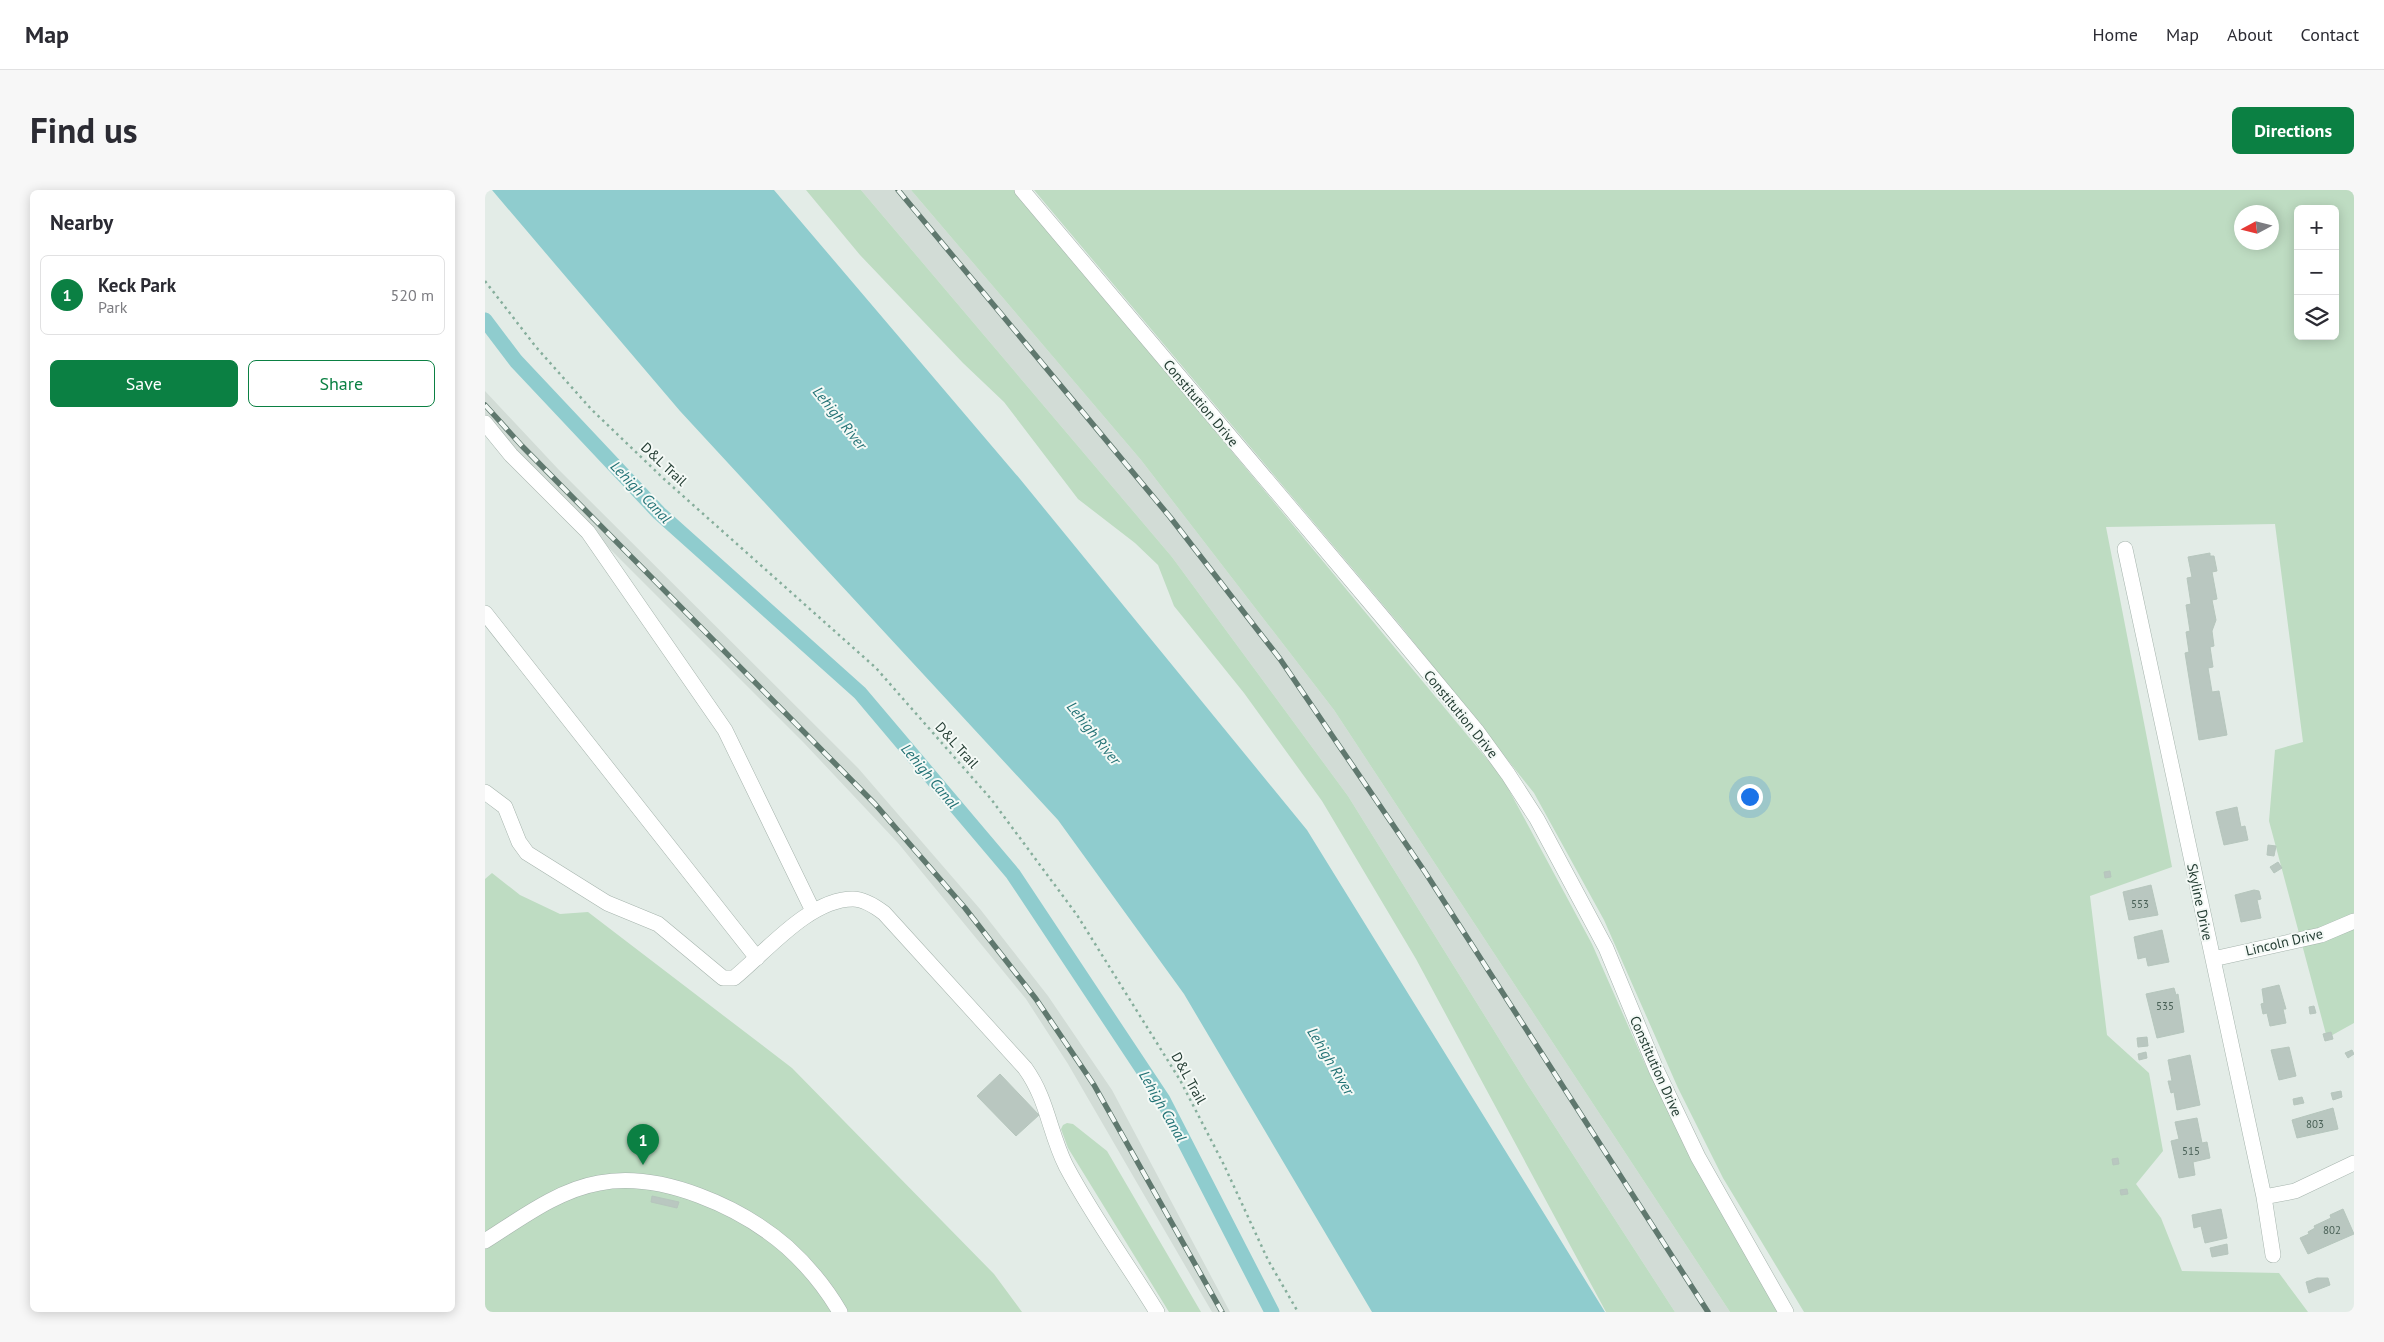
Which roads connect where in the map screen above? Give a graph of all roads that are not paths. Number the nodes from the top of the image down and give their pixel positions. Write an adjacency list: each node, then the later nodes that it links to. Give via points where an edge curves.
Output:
1 (1022, 190): 16 (street, Constitution Drive, via 1476,730 1508,774 1537,819 1606,948 1656,1069 1699,1157)
2 (485, 423): 6 (street, via 511,455 588,532 725,730)
3 (2125, 549): 9 (street, Skyline Drive)
4 (485, 612): 8 (street)
5 (485, 792): 8 (street, via 505,807 527,853 607,904 658,924 723,978 734,978)
6 (813, 911): 8 (street); 15 (street, via 854,899 873,905 884,913 1025,1068 1037,1085 1066,1165)
7 (2354, 921): 9 (street, Lincoln Drive, via 2321,935)
8 (757, 958)
9 (2213, 959): 11 (street, Skyline Drive)
10 (2354, 1163): 11 (street, via 2295,1192)
11 (2263, 1197): 13 (street, Skyline Drive)
12 (485, 1241): 14 (street, via 576,1189 599,1182 639,1180 681,1190 742,1216 767,1231 816,1276)
13 (2273, 1255)
14 (839, 1312)
15 (1157, 1312)
16 (1787, 1312)

